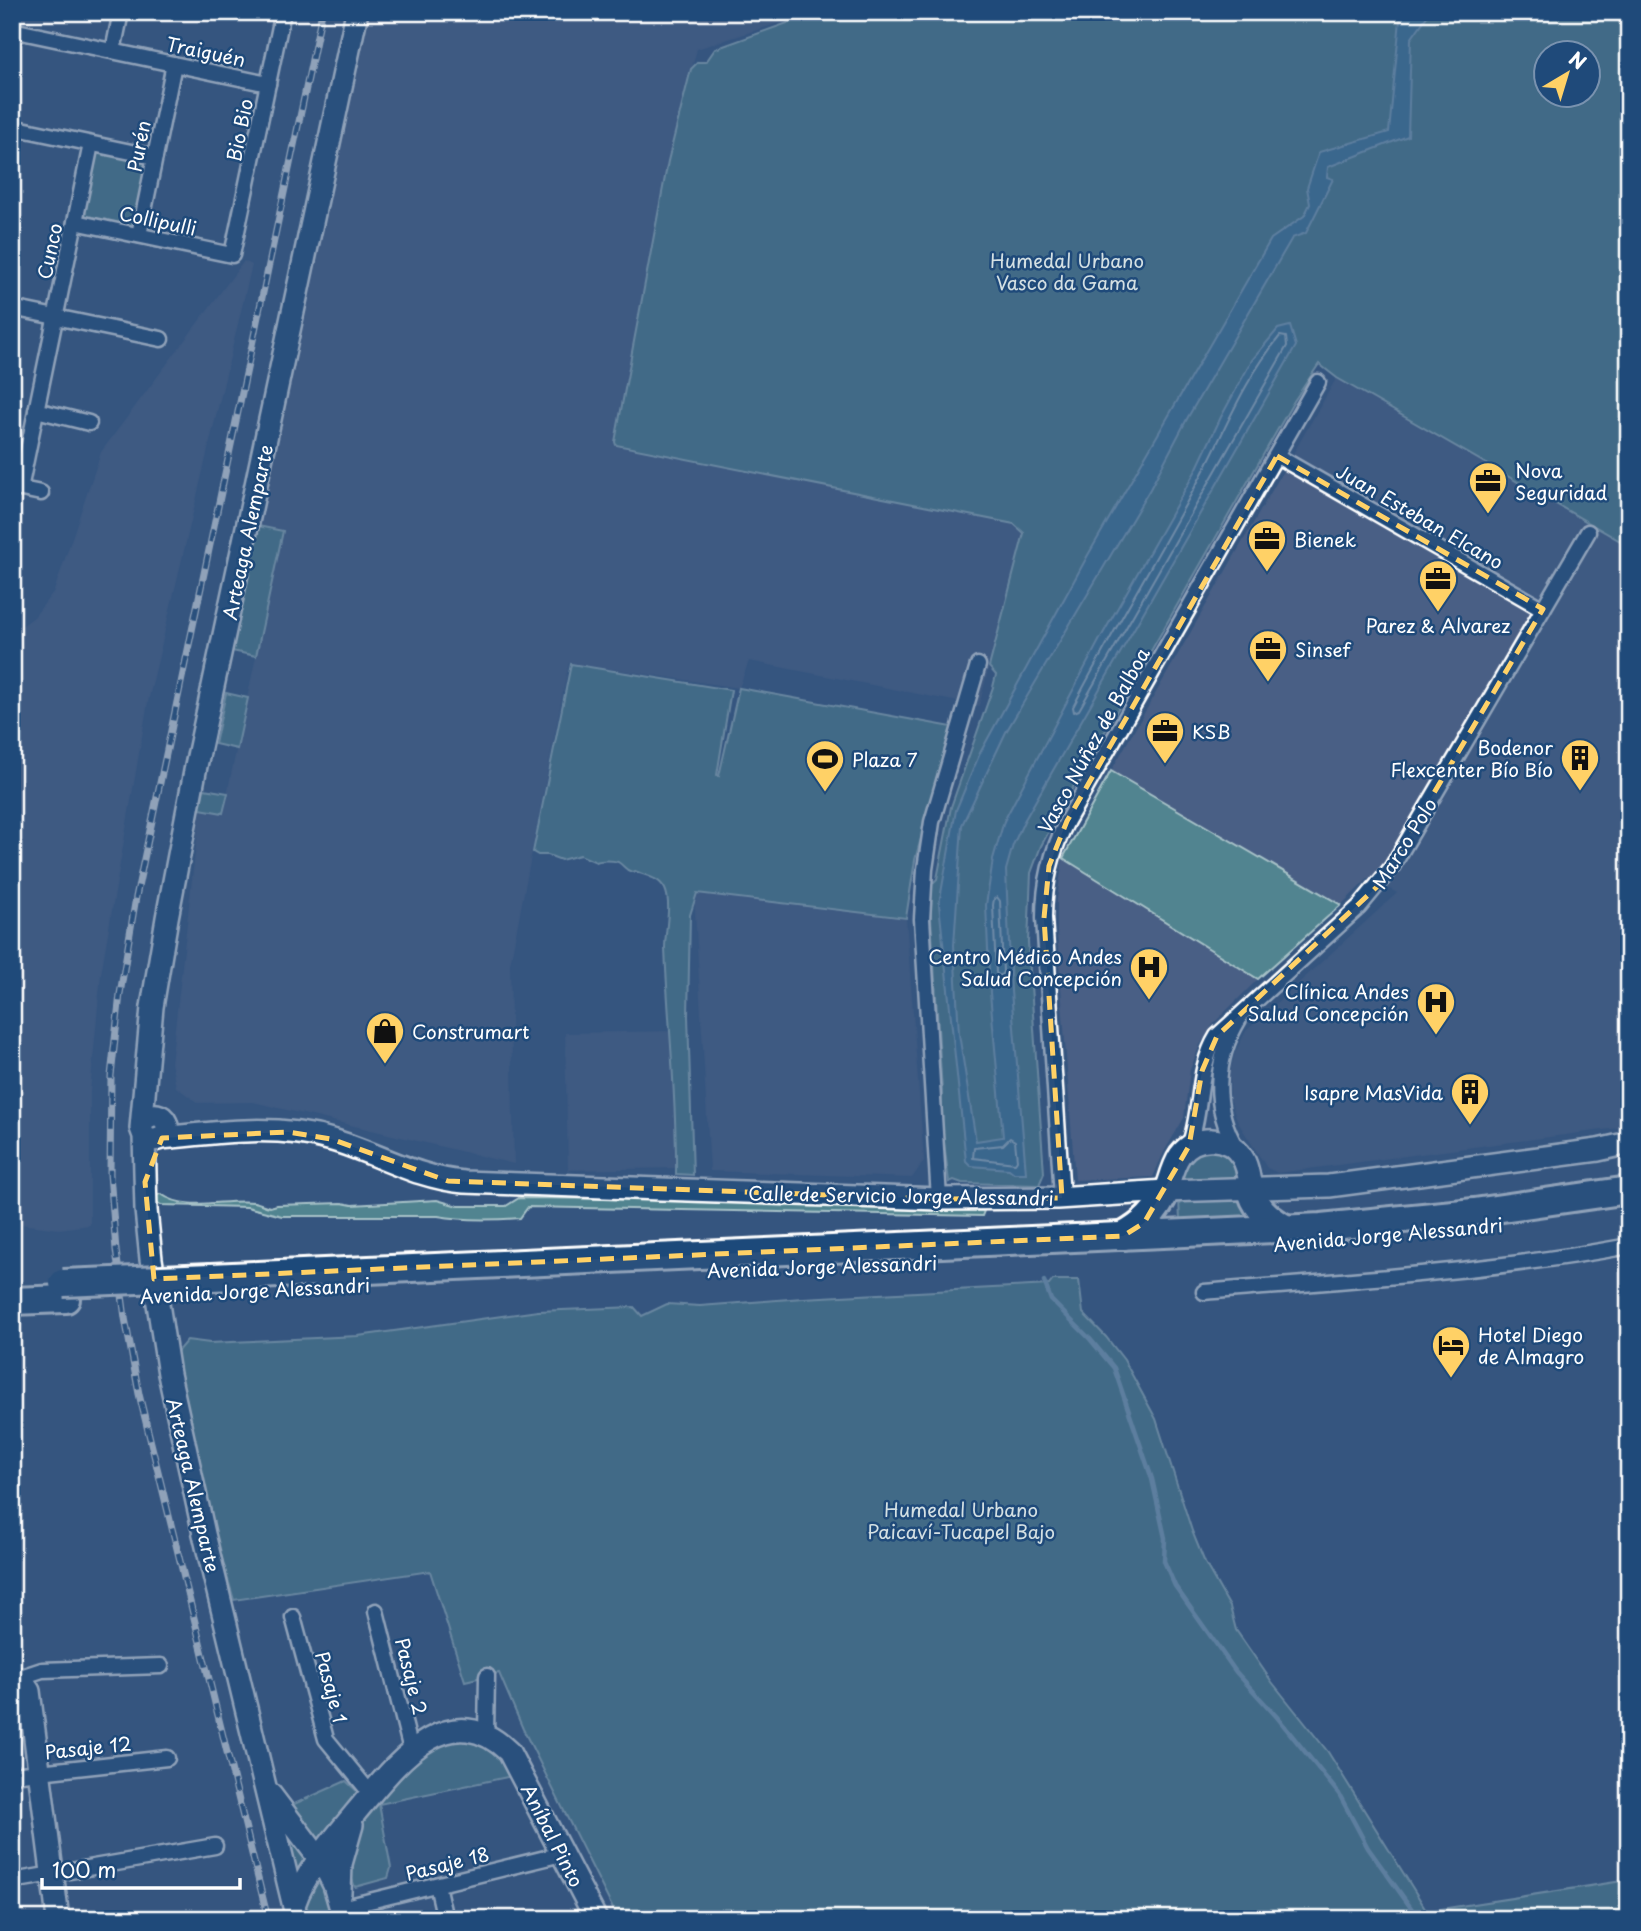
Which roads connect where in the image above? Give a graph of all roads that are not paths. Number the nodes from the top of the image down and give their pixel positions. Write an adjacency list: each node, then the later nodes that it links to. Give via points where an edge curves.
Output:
1 (121, 12): 5 (street)
2 (283, 12): 7 (street, Bio Bio)
3 (356, 12): 27 (street, Arteaga Alemparte, via 167,918 149,1054)
4 (12, 30): 5 (street, Traiguén)
5 (113, 51): 6 (street, Traiguén)
6 (174, 64): 7 (street, Traiguén); 10 (street, Purén)
7 (268, 84): 13 (street, Bio Bio)
8 (12, 127): 9 (street)
9 (91, 144): 10 (street); 11 (street, Cunco)
10 (155, 157): 12 (street, Purén)
11 (75, 222): 12 (street, Collipulli); 15 (street, Cunco)
12 (139, 236): 13 (street, Collipulli)
13 (232, 255)
14 (12, 308): 15 (street)
15 (55, 317): 16 (street); 18 (street, Cunco)
16 (161, 340)
17 (1318, 382): 20 (street, Vasco Núñez de Balboa)
18 (36, 410): 19 (street); 21 (street, Cunco)
19 (89, 423)
20 (1277, 456): 24 (street, Juan Esteban Elcano); 34 (street, Vasco Núñez de Balboa, via 1067,821 1049,866 1044,918)
21 (16, 488): 22 (street)
22 (41, 493)
23 (1588, 532): 24 (street, Marco Polo)
24 (1543, 609): 26 (street, Marco Polo, via 1380,884)
25 (978, 666): 35 (street, via 932,822 925,869 922,919)
26 (1243, 1012): 29 (street, Marco Polo, via 1223,1028 1207,1053 1198,1120); 30 (street, Marco Polo, via 1226,1045 1218,1089 1225,1127)
27 (156, 1128): 35 (street, Calle de Servicio Jorge Alessandri, via 288,1132 331,1139 448,1181); 55 (street, Arteaga Alemparte, via 145,1182 151,1259 171,1384)
28 (1629, 1143): 31 (street, Calle de Servicio Jorge Alessandri, via 1385,1180 1282,1189)
29 (1189, 1146): 30 (street, via 1211,1139); 32 (street, Marco Polo)
30 (1238, 1151): 31 (street, Marco Polo)
31 (1250, 1180): 32 (street, Calle de Servicio Jorge Alessandri); 37 (highway, via 1252,1196 1261,1210)
32 (1160, 1184): 34 (street, Calle de Servicio Jorge Alessandri); 38 (highway, via 1153,1214)
33 (1629, 1190): 37 (highway, Avenida Jorge Alessandri, via 1474,1212)
34 (1062, 1198): 35 (street, Calle de Servicio Jorge Alessandri)
35 (939, 1199)
36 (1629, 1206): 40 (highway, Avenida Jorge Alessandri, via 1482,1227 1167,1251)
37 (1285, 1228): 38 (highway, Avenida Jorge Alessandri)
38 (1123, 1236): 40 (highway, Avenida Jorge Alessandri)
39 (1629, 1246): 43 (street, via 1453,1272)
40 (212, 1284): 42 (highway, Avenida Jorge Alessandri)
41 (12, 1286): 42 (highway, Avenida Jorge Alessandri)
42 (64, 1291): 44 (highway, Avenida Jorge Alessandri)
43 (1204, 1292)
44 (12, 1301)
45 (376, 1611): 51 (street, Pasaje 2)
46 (293, 1617): 56 (street, Pasaje 1, via 326,1739)
47 (162, 1666): 49 (street, via 42,1670)
48 (487, 1676): 50 (street)
49 (15, 1677): 53 (street, via 29,1691)
50 (486, 1734): 51 (street, via 455,1730); 58 (street, Aníbal Pinto, via 509,1752)
51 (411, 1750): 56 (street)
52 (167, 1758): 53 (street, Pasaje 12)
53 (39, 1772): 54 (street, Pasaje 12); 60 (street)
54 (12, 1775)
55 (264, 1784): 59 (street); 63 (street, Arteaga Alemparte)
56 (364, 1802): 59 (street); 64 (street, via 341,1864)
57 (215, 1846): 60 (street)
58 (562, 1854): 62 (street, Pasaje 18); 67 (street, Aníbal Pinto)
59 (320, 1858): 63 (street, via 306,1878); 64 (street)
60 (51, 1874): 61 (street); 65 (street)
61 (12, 1881)
62 (437, 1885): 64 (street, Pasaje 18); 66 (street)
63 (295, 1912)
64 (342, 1913)
65 (58, 1919)
66 (445, 1919)
67 (596, 1919)

